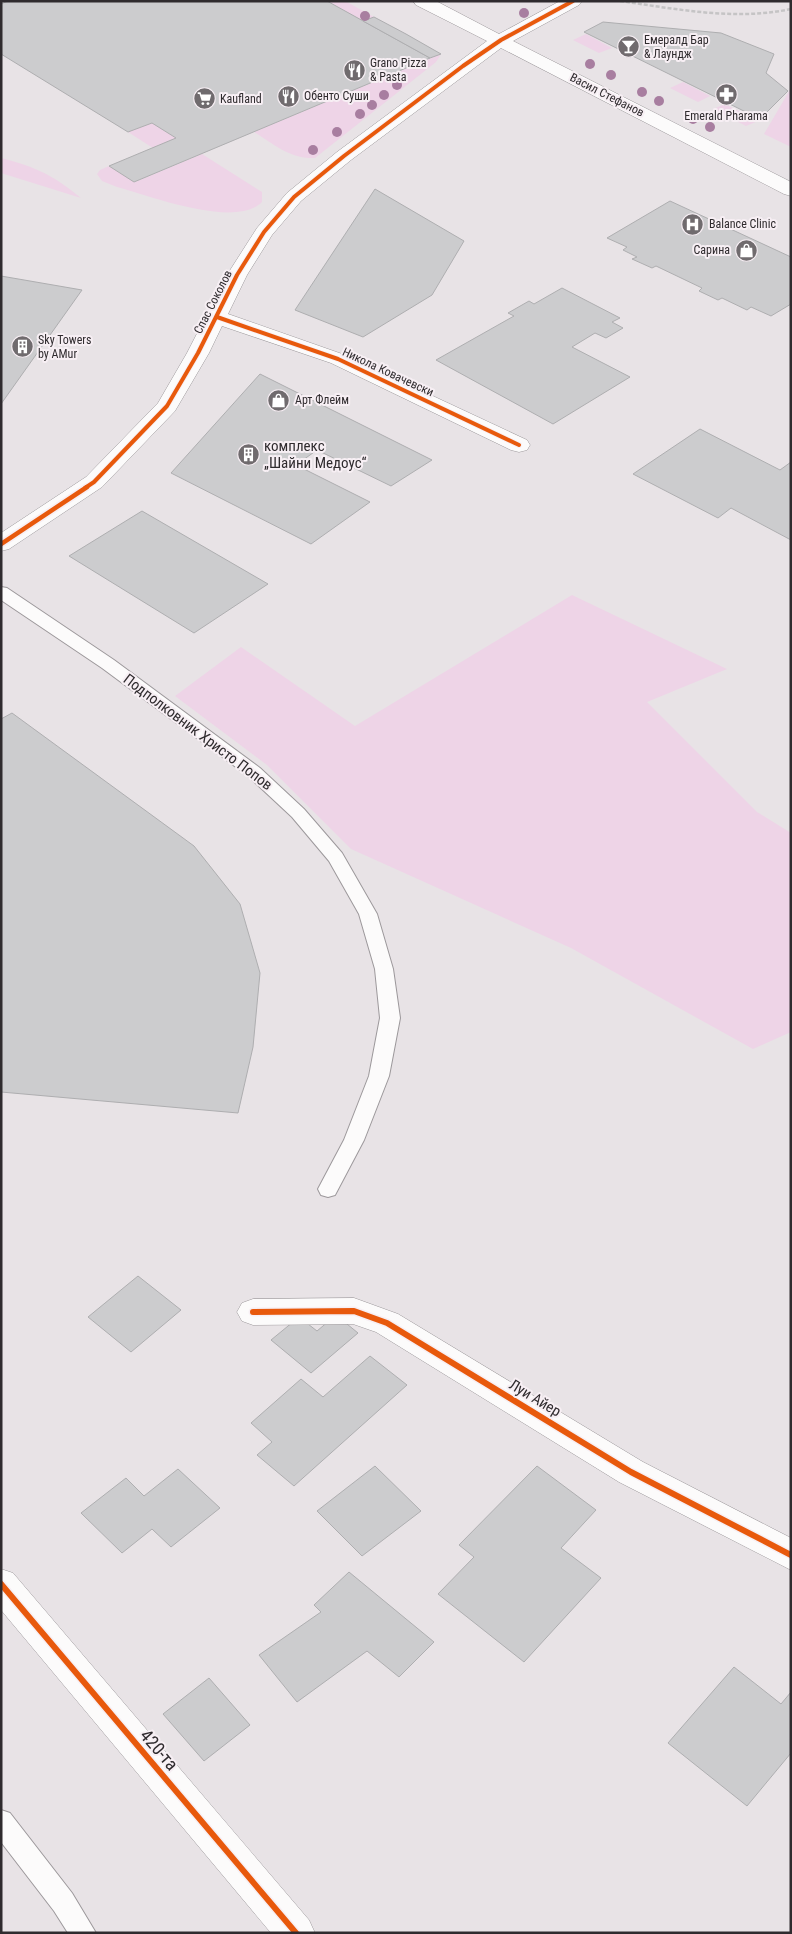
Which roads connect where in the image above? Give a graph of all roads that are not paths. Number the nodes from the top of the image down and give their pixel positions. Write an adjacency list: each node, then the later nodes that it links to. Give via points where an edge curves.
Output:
1 (422, 1): 3 (street, Васил Стефанов)
2 (573, 1): 3 (street, Спас Соколов)
3 (501, 40): 4 (street, Васил Стефанов); 5 (street, Спас Соколов, via 402,111 294,197 264,232 237,275)
4 (791, 190)
5 (217, 317): 6 (street, Никола Ковачевски, via 338,359); 7 (street, Спас Соколов, via 167,406 94,482)
6 (519, 445)
7 (1, 544)
8 (1, 592): 9 (lane, Подполковник Христо Попов, via 108,664 254,772 298,813 336,857 368,914 384,969 390,1018 379,1076 354,1140)
9 (328, 1189)
10 (253, 1312): 11 (street, Луи Айер, via 354,1311 387,1322 632,1472)
11 (791, 1555)
12 (1, 1584): 15 (street, 420-та)
13 (1, 1822): 14 (lane)
14 (83, 1933)
15 (296, 1933)

